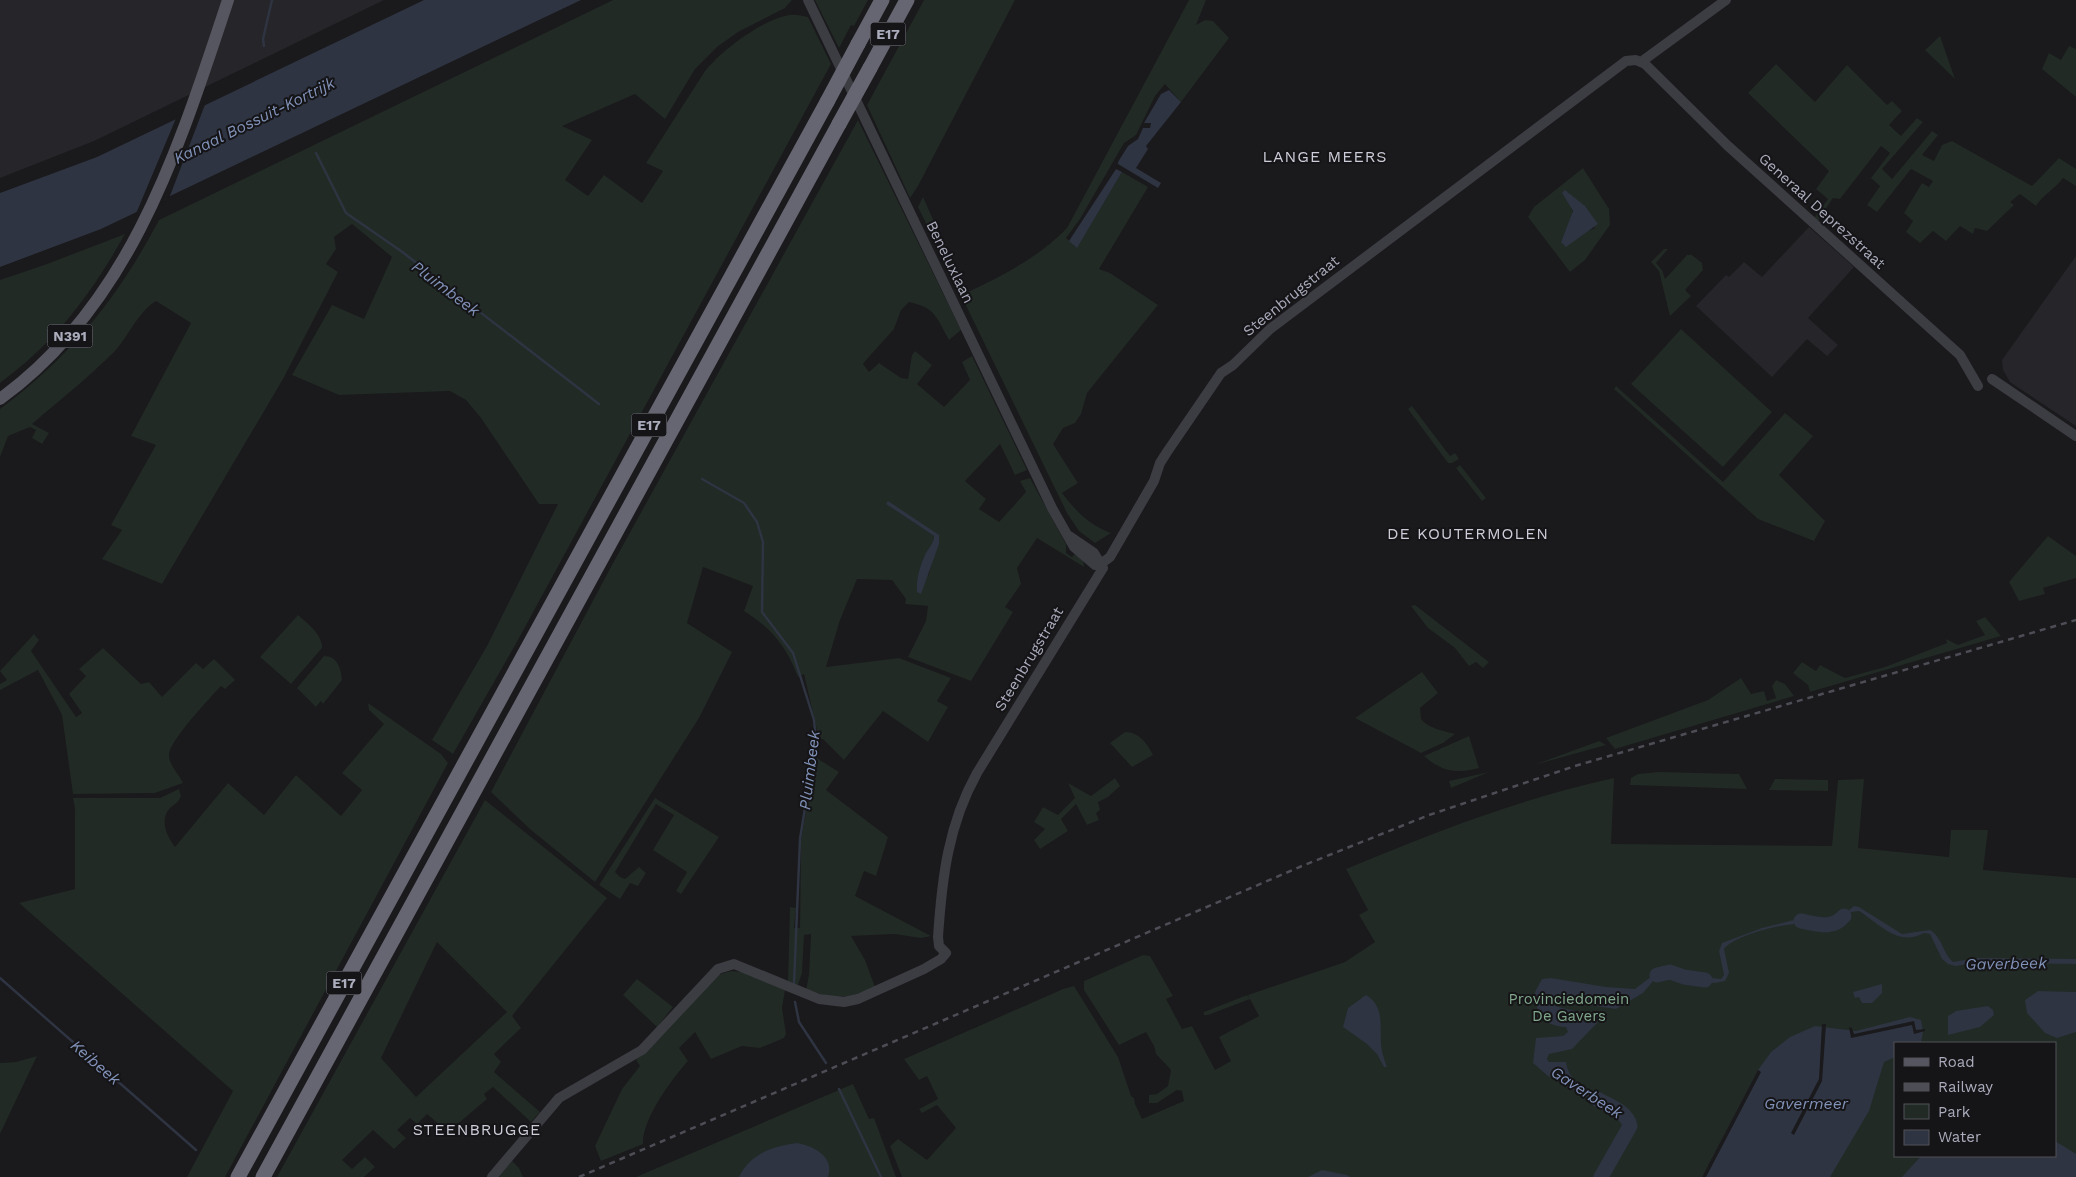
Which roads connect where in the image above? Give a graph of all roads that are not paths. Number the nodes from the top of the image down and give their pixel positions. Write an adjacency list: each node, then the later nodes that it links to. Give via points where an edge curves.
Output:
1 (228, 0): 9 (main road, N391, via 186,128 158,195 125,259 69,337 34,372)
2 (808, 0): 11 (street, Beneluxlaan, via 1052,508 1069,536 1091,550)
3 (882, 0): 12 (highway, E17, bridge)
4 (907, 0): 13 (highway, E17, bridge)
5 (1726, 0): 6 (street)
6 (1641, 62): 8 (street, Generaal Deprezstraat, via 1728,146 1960,355); 11 (street, Steenbrugstraat, via 1631,60 1620,64 1270,329 1221,373 1167,452 1110,557)
7 (1992, 379): 10 (street)
8 (1978, 386)
9 (0, 398)
10 (2076, 436)
11 (1099, 564): 14 (street, Steenbrugstraat, via 1102,570 977,773 959,809 946,857 938,937 939,946 946,953 941,959 858,999 844,1002 819,999 734,964 718,969 642,1050 559,1098)
12 (238, 1177)
13 (263, 1177)
14 (492, 1177)

